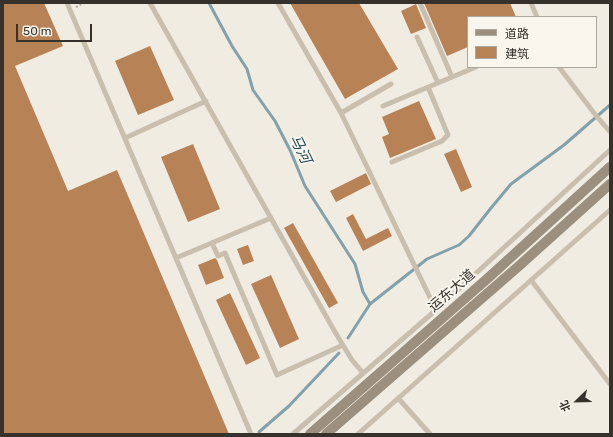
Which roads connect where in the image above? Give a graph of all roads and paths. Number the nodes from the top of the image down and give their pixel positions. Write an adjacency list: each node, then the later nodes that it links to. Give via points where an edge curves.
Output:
1 (67, 3): 18 (lane)
2 (150, 3): 14 (lane)
3 (278, 3): 16 (lane)
4 (420, 3): 10 (lane)
5 (531, 3): 6 (lane)
6 (537, 16)
7 (417, 37): 11 (lane)
8 (474, 68): 10 (lane)
9 (560, 68): 17 (lane)
10 (452, 77): 11 (lane)
11 (438, 83): 13 (lane)
12 (391, 84): 16 (lane)
13 (428, 88): 15 (lane); 20 (lane, via 448,135 442,141)
14 (206, 101): 18 (lane); 24 (lane)
15 (383, 106)
16 (341, 113): 28 (lane)
17 (610, 132)
18 (125, 138): 26 (lane)
19 (610, 150): 28 (lane)
20 (392, 162)
21 (610, 167): 35 (main road, 运东大道)
22 (610, 184): 36 (main road, 运东大道)
23 (610, 210): 27 (lane)
24 (271, 218): 25 (lane); 29 (lane)
25 (212, 243): 26 (lane); 29 (lane, via 218,256 225,253 277,375)
26 (176, 258): 33 (lane)
27 (531, 280): 31 (lane); 32 (lane)
28 (436, 310): 30 (lane)
29 (343, 345): 30 (lane)
30 (363, 373): 34 (lane)
31 (610, 384)
32 (398, 398): 37 (lane); 38 (lane)
33 (251, 434)
34 (293, 434)
35 (310, 434)
36 (326, 434)
37 (358, 434)
38 (430, 434)

